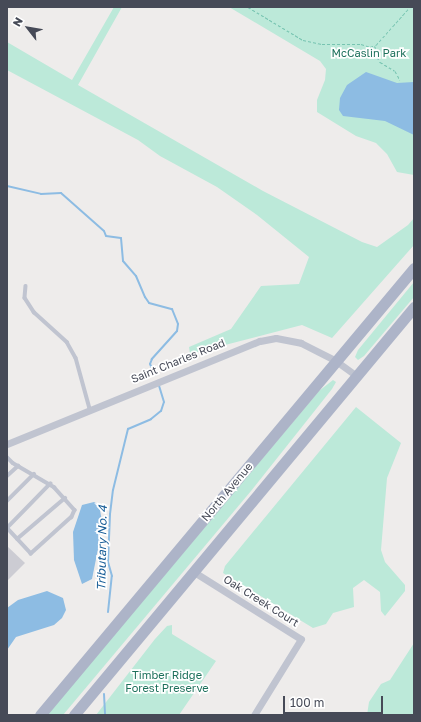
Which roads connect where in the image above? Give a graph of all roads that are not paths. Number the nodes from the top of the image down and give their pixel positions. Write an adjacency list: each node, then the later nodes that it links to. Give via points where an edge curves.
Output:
1 (414, 268): 4 (main road, North Avenue)
2 (26, 286): 6 (lane, via 25,298 34,312 67,342 76,358)
3 (414, 308): 5 (main road)
4 (336, 361): 5 (street, Saint Charles Road); 6 (street, Saint Charles Road, via 288,339 260,341); 18 (main road, North Avenue)
5 (357, 376): 17 (main road)
6 (90, 409): 7 (street, Saint Charles Road)
7 (7, 444)
8 (7, 457): 9 (lane)
9 (18, 466): 10 (lane); 11 (lane)
10 (34, 474): 12 (lane); 14 (lane)
11 (7, 476)
12 (50, 484): 13 (lane); 15 (lane)
13 (65, 498): 16 (lane); 16 (lane, via 75,510 72,518 31,554)
14 (7, 501)
15 (7, 528): 16 (lane)
16 (17, 539)
17 (194, 572): 19 (main road); 20 (street, Oak Creek Court, via 301,639)
18 (40, 715)
19 (74, 715)
20 (254, 715)

